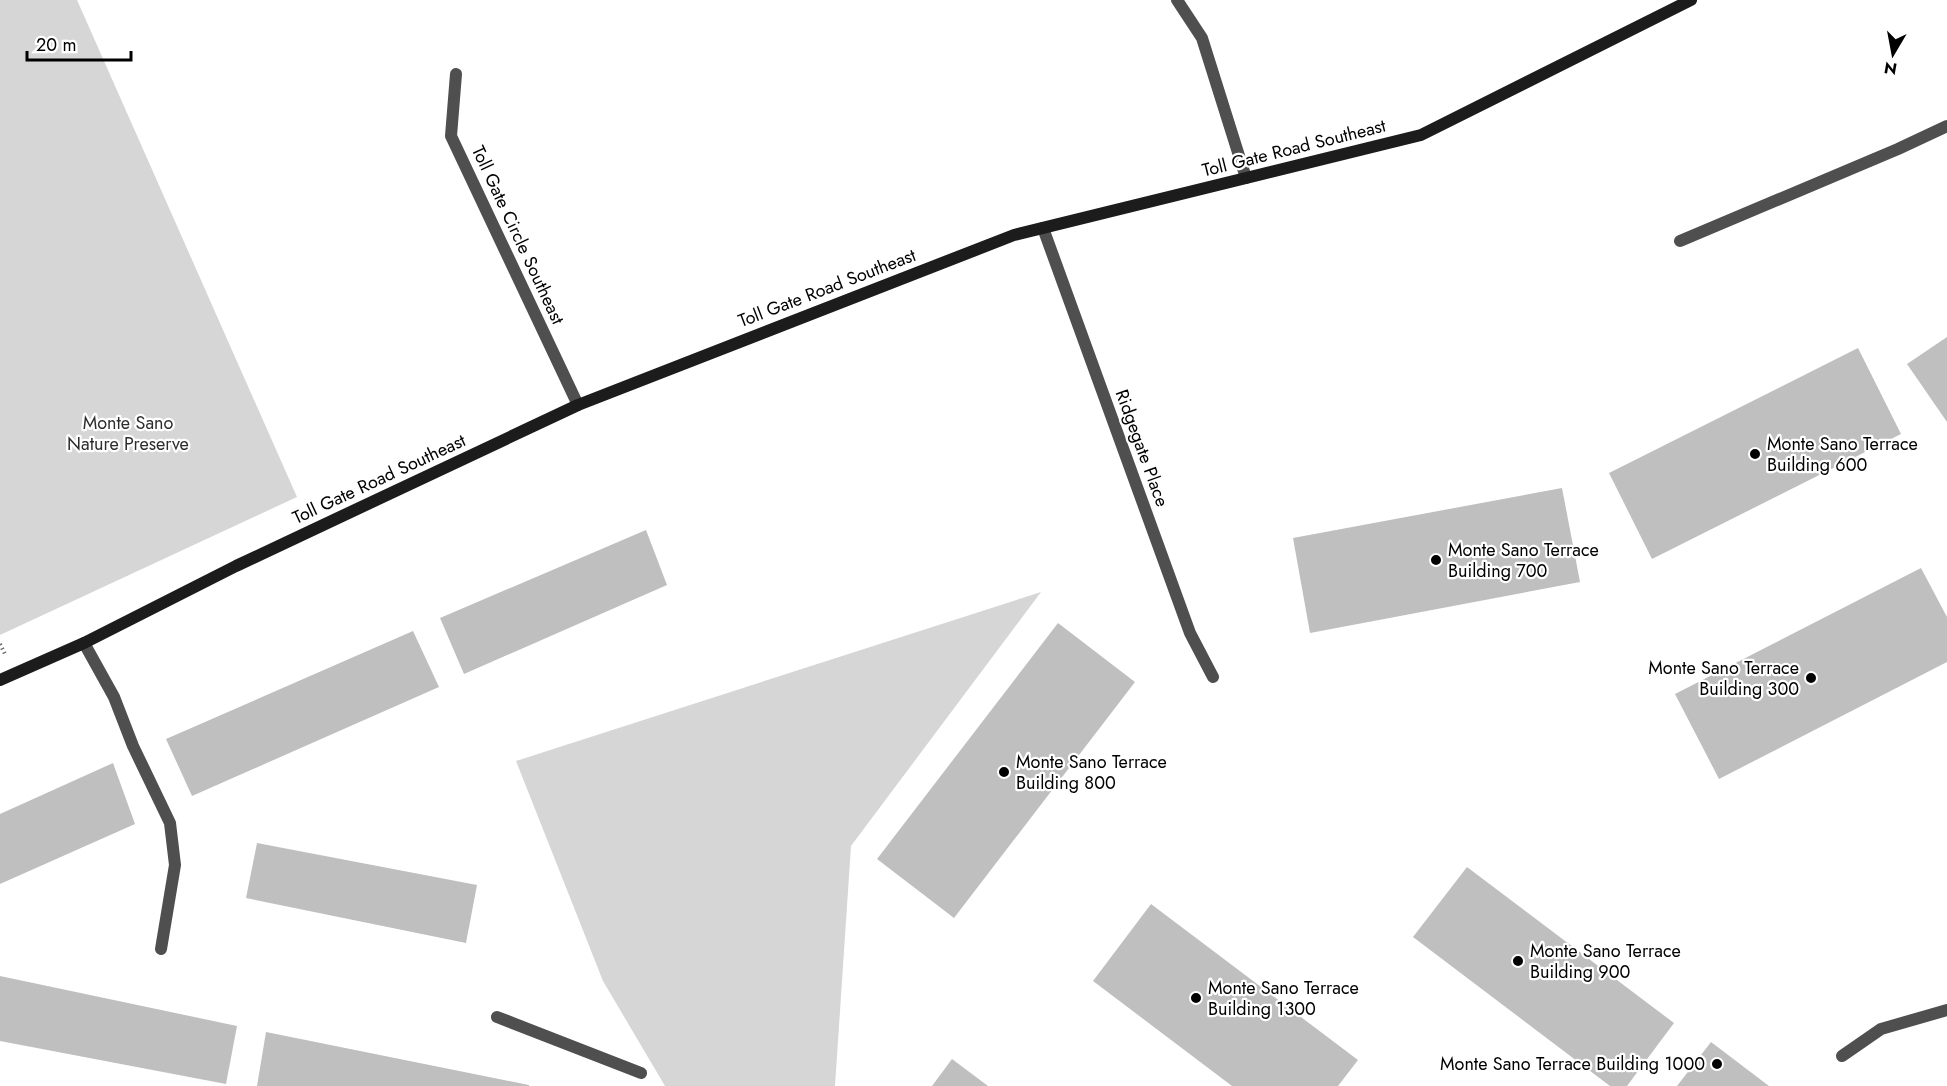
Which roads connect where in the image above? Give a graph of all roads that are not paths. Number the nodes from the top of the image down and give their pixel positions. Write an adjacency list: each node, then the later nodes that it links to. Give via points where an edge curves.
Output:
1 (1177, 0): 5 (street, via 1202,38)
2 (1691, 0): 5 (street, Toll Gate Road Southeast, via 1421,135)
3 (456, 74): 8 (street, Toll Gate Circle Southeast, via 452,136)
4 (1947, 126): 7 (street)
5 (1246, 178): 6 (street, Toll Gate Road Southeast)
6 (1043, 228): 8 (street, Toll Gate Road Southeast, via 1014,235); 10 (street, Ridgegate Place, via 1190,633)
7 (1680, 241)
8 (578, 405): 9 (street, Toll Gate Road Southeast, via 236,566)
9 (84, 643): 11 (street, Toll Gate Road Southeast); 12 (street, via 114,697 170,823 175,865)
10 (1214, 677)
11 (0, 680)
12 (160, 949)
13 (1947, 1010): 15 (street, via 1881,1029)
14 (496, 1017): 16 (street)
15 (1842, 1056)
16 (641, 1074)

